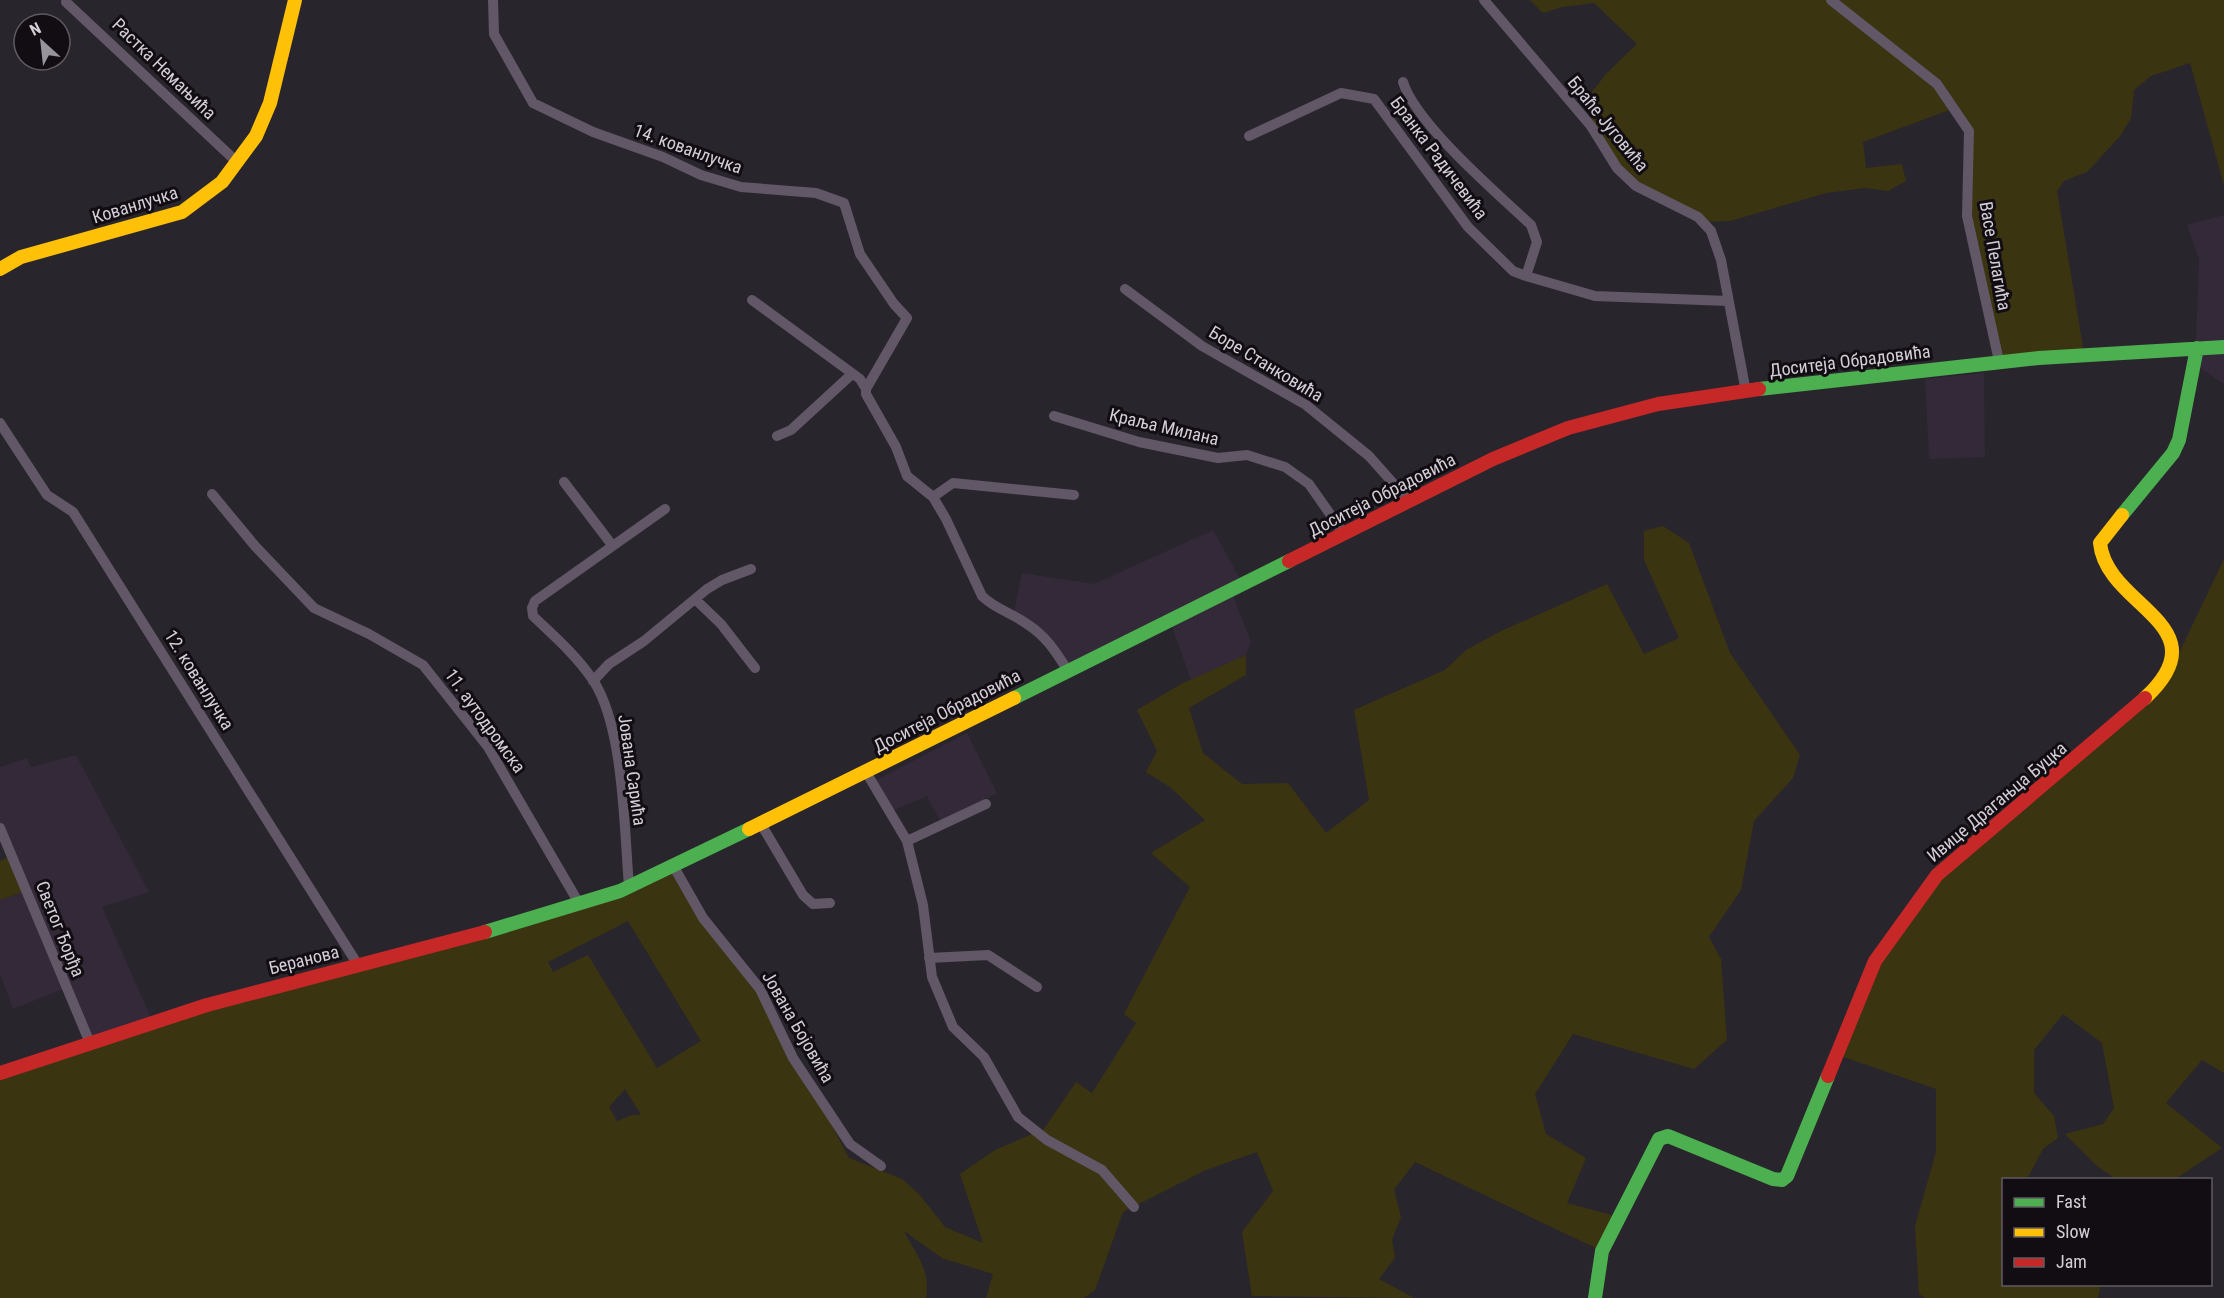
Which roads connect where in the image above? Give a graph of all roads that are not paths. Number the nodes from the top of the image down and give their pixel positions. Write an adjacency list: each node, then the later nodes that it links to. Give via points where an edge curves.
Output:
1 (296, 0): 8 (main road, Кованлучка, via 270,103 256,136)
2 (492, 0): 18 (street, 14. кованлучка, via 494,34 533,103 593,132 701,175 741,187 816,193 843,203 860,254 907,318)
3 (1484, 0): 13 (street, Браће Југовића, via 1591,126 1617,168 1636,186 1704,222 1721,260)
4 (1831, 0): 16 (street, Васе Пелагића, via 1937,84 1969,131 1967,216)
5 (66, 2): 8 (street, Растка Немањића)
6 (1403, 82): 10 (street, Бранка Радичевића, via 1415,106 1442,138 1531,225 1537,242)
7 (1249, 136): 10 (street, Бранка Радичевића, via 1341,93 1374,99 1468,227 1513,271)
8 (238, 163): 9 (main road, Кованлучка, via 222,182 182,212 21,257)
9 (0, 269)
10 (1526, 276): 13 (street, Бранка Радичевића, via 1595,296)
11 (1125, 289): 27 (street, Боре Станковића, via 1202,346 1306,405 1369,456)
12 (752, 300): 17 (street)
13 (1728, 301): 19 (street, Браће Југовића)
14 (2224, 346): 15 (main road, Доситеја Обрадовића)
15 (2197, 348): 16 (main road, Доситеја Обрадовића); 52 (main road, Ивице Драгањца Буцка, via 2180,440 2163,468 2100,543 2099,551 2100,561 2111,574 2171,634 2175,648 2158,687 1937,875 1875,961 1787,1176 1773,1179 1668,1136 1659,1139 1602,1251)
16 (1999, 361): 19 (main road, Доситеја Обрадовића)
17 (852, 374): 18 (street); 22 (street, via 792,430)
18 (866, 389): 26 (street, via 907,476)
19 (1746, 392): 27 (main road, Доситеја Обрадовића, via 1594,419 1524,445)
20 (1054, 416): 29 (street, Краља Милана, via 1139,442 1218,458 1247,455 1285,467 1308,484)
21 (0, 423): 46 (street, 12. кованлучка, via 48,495 73,512)
22 (777, 436)
23 (564, 482): 30 (street)
24 (212, 494): 44 (street, 11. аутодромска, via 314,608 423,664 488,747)
25 (1074, 495): 26 (street, via 953,483)
26 (933, 497): 34 (street, via 964,552 982,596 1050,643)
27 (1409, 501): 29 (main road, Доситеја Обрадовића)
28 (665, 509): 30 (street, Јована Сарића)
29 (1344, 534): 34 (main road, Доситеја Обрадовића)
30 (612, 545): 35 (street, Јована Сарића, via 535,601 532,608 533,616)
31 (751, 569): 32 (street, via 722,580)
32 (695, 599): 33 (street, via 721,624); 35 (street, via 609,664)
33 (755, 668)
34 (1068, 671): 36 (main road, Доситеја Обрадовића)
35 (593, 681): 42 (street, Јована Сарића, via 613,730)
36 (866, 772): 38 (main road, Доситеја Обрадовића); 40 (street)
37 (986, 804): 40 (street)
38 (761, 824): 41 (main road, Доситеја Обрадовића); 43 (street, via 803,895 813,904)
39 (0, 828): 48 (street, Светог Ђорђа)
40 (907, 840): 45 (street, via 923,905)
41 (674, 867): 42 (main road, Доситеја Обрадовића); 50 (street, Јована Бојовића, via 703,918 760,989 793,1058 850,1144)
42 (625, 889): 44 (main road, Беранова)
43 (830, 903)
44 (580, 905): 46 (main road, Беранова)
45 (929, 958): 47 (street, via 988,955); 51 (street, via 932,977 953,1027 984,1057 1018,1117 1047,1140 1102,1170)
46 (358, 965): 48 (main road, Беранова, via 207,1005)
47 (1036, 987)
48 (90, 1043): 49 (main road, Беранова)
49 (0, 1073)
50 (882, 1166)
51 (1134, 1206)
52 (1595, 1298)

